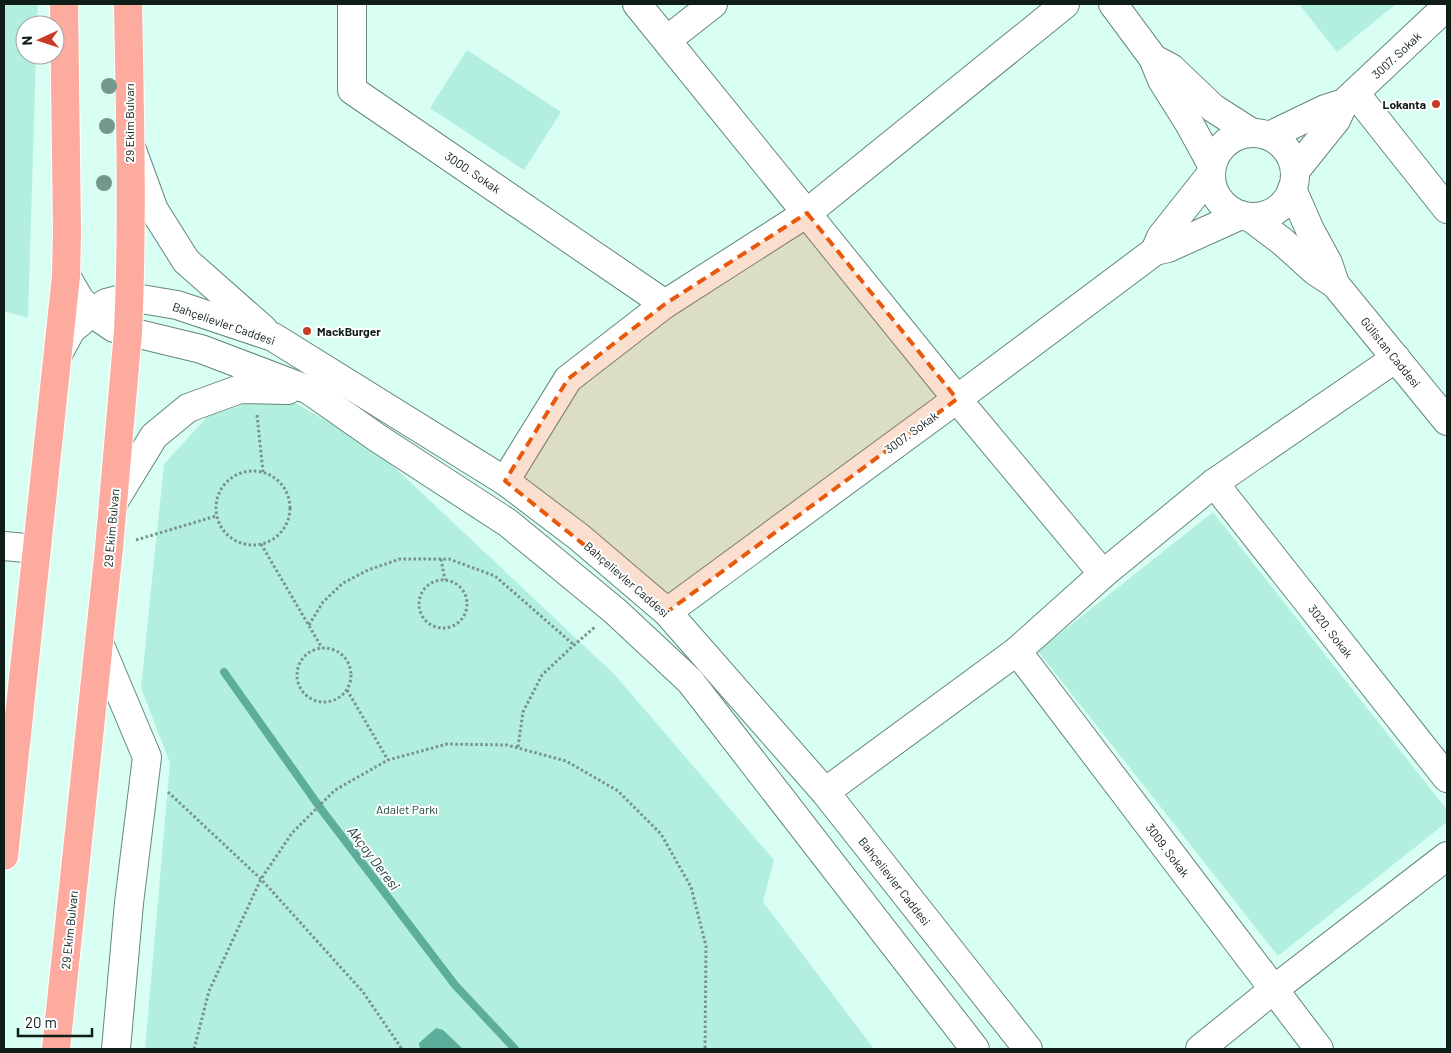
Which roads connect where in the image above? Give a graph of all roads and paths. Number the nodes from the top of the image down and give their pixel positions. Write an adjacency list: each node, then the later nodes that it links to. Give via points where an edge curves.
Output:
1 (64, 4): 20 (main road)
2 (128, 4): 13 (main road, 29 Ekim Bulvarı)
3 (352, 4): 23 (street, 3000. Sokak, via 352,90)
4 (637, 4): 9 (street)
5 (713, 4): 9 (street)
6 (1065, 4): 17 (street)
7 (1114, 4): 10 (street)
8 (1441, 10): 11 (street, 3007. Sokak)
9 (667, 40): 17 (street)
10 (1153, 58): 12 (street, via 1171,68 1212,108); 14 (street)
11 (1350, 98): 12 (street, 3007. Sokak); 15 (street, 3007. Sokak); 16 (street)
12 (1260, 134): 14 (street, via 1234,137 1226,142); 15 (street, via 1284,146 1293,162)
13 (130, 144): 22 (main road, 29 Ekim Bulvarı); 26 (street, via 154,210 186,261)
14 (1211, 169): 18 (street, via 1212,183 1219,199 1232,212); 19 (street, 3007. Sokak)
15 (1294, 180): 18 (street, via 1283,204 1276,210); 21 (street, Gülistan Caddesi, via 1310,230)
16 (1447, 209)
17 (806, 213): 23 (street); 31 (street)
18 (1245, 216): 19 (street, 3007. Sokak); 21 (street, Gülistan Caddesi)
19 (1155, 251): 31 (street, 3007. Sokak)
20 (66, 276): 24 (street, via 80,300); 27 (main road)
21 (1335, 284): 28 (street, Gülistan Caddesi)
22 (129, 297): 24 (street, Bahçelievler Caddesi, via 106,303); 25 (main road, 29 Ekim Bulvarı); 26 (street, Bahçelievler Caddesi, via 177,305)
23 (665, 304): 34 (street, via 568,379)
24 (93, 313): 25 (street, via 114,328); 27 (street, Bahçelievler Caddesi, via 71,330)
25 (128, 332): 30 (street, via 201,349); 36 (main road, 29 Ekim Bulvarı)
26 (273, 337): 34 (street, Bahçelievler Caddesi)
27 (58, 354): 41 (main road)
28 (1396, 358): 32 (street, Gülistan Caddesi); 35 (street)
29 (254, 389): 30 (street); 33 (path); 36 (street, via 240,389 188,408 154,436)
30 (309, 390): 45 (street, via 508,522)
31 (957, 399): 43 (street); 46 (street, 3007. Sokak)
32 (1447, 421)
33 (263, 472): 37 (path, via 244,471 227,480 217,497); 38 (path, via 280,482 286,490 290,509 284,528)
34 (505, 481): 46 (street, Bahçelievler Caddesi, via 579,537)
35 (1214, 483): 43 (street); 56 (street, 3020. Sokak)
36 (113, 502): 40 (main road, 29 Ekim Bulvarı)
37 (216, 516): 38 (path, via 233,539 251,545); 40 (path)
38 (261, 544): 47 (path)
39 (4, 546): 41 (street)
40 (109, 548): 48 (main road, 29 Ekim Bulvarı)
41 (36, 550): 58 (main road)
42 (441, 559): 44 (path); 47 (path, via 400,560 368,570 343,583 330,595); 49 (path, via 494,576)
43 (1103, 574): 51 (street)
44 (445, 580): 44 (path, via 427,586 419,602 424,620 441,629 459,623 467,606 462,588)
45 (615, 611): 49 (path); 68 (street, via 690,682)
46 (667, 612): 57 (street, Bahçelievler Caddesi)
47 (309, 625): 50 (path)
48 (99, 643): 55 (street, via 147,757); 63 (main road, 29 Ekim Bulvarı)
49 (574, 645): 53 (path, via 542,675 523,712)
50 (322, 648): 52 (path, via 335,650 350,665 351,680); 52 (path, via 308,653 300,664 297,678 302,691 313,700 327,702)
51 (1017, 651): 57 (street); 62 (street, 3009. Sokak)
52 (347, 690): 54 (path)
53 (518, 747): 54 (path, via 447,744); 67 (path, via 566,761 618,791 661,834 691,887 706,946)
54 (388, 760): 61 (path, via 335,790 292,833)
55 (146, 771): 61 (path); 64 (street, via 129,903)
56 (1447, 778)
57 (825, 792): 69 (street, Bahçelievler Caddesi)
58 (6, 812): 59 (main road)
59 (4, 856)
60 (1447, 856): 62 (street)
61 (261, 879): 65 (path, via 209,991); 66 (path, via 363,992)
62 (1273, 990): 70 (street); 71 (street, 3009. Sokak)
63 (56, 1049)
64 (116, 1049)
65 (194, 1049)
66 (402, 1049)
67 (705, 1049)
68 (975, 1049)
69 (1028, 1049)
70 (1200, 1049)
71 (1319, 1049)

